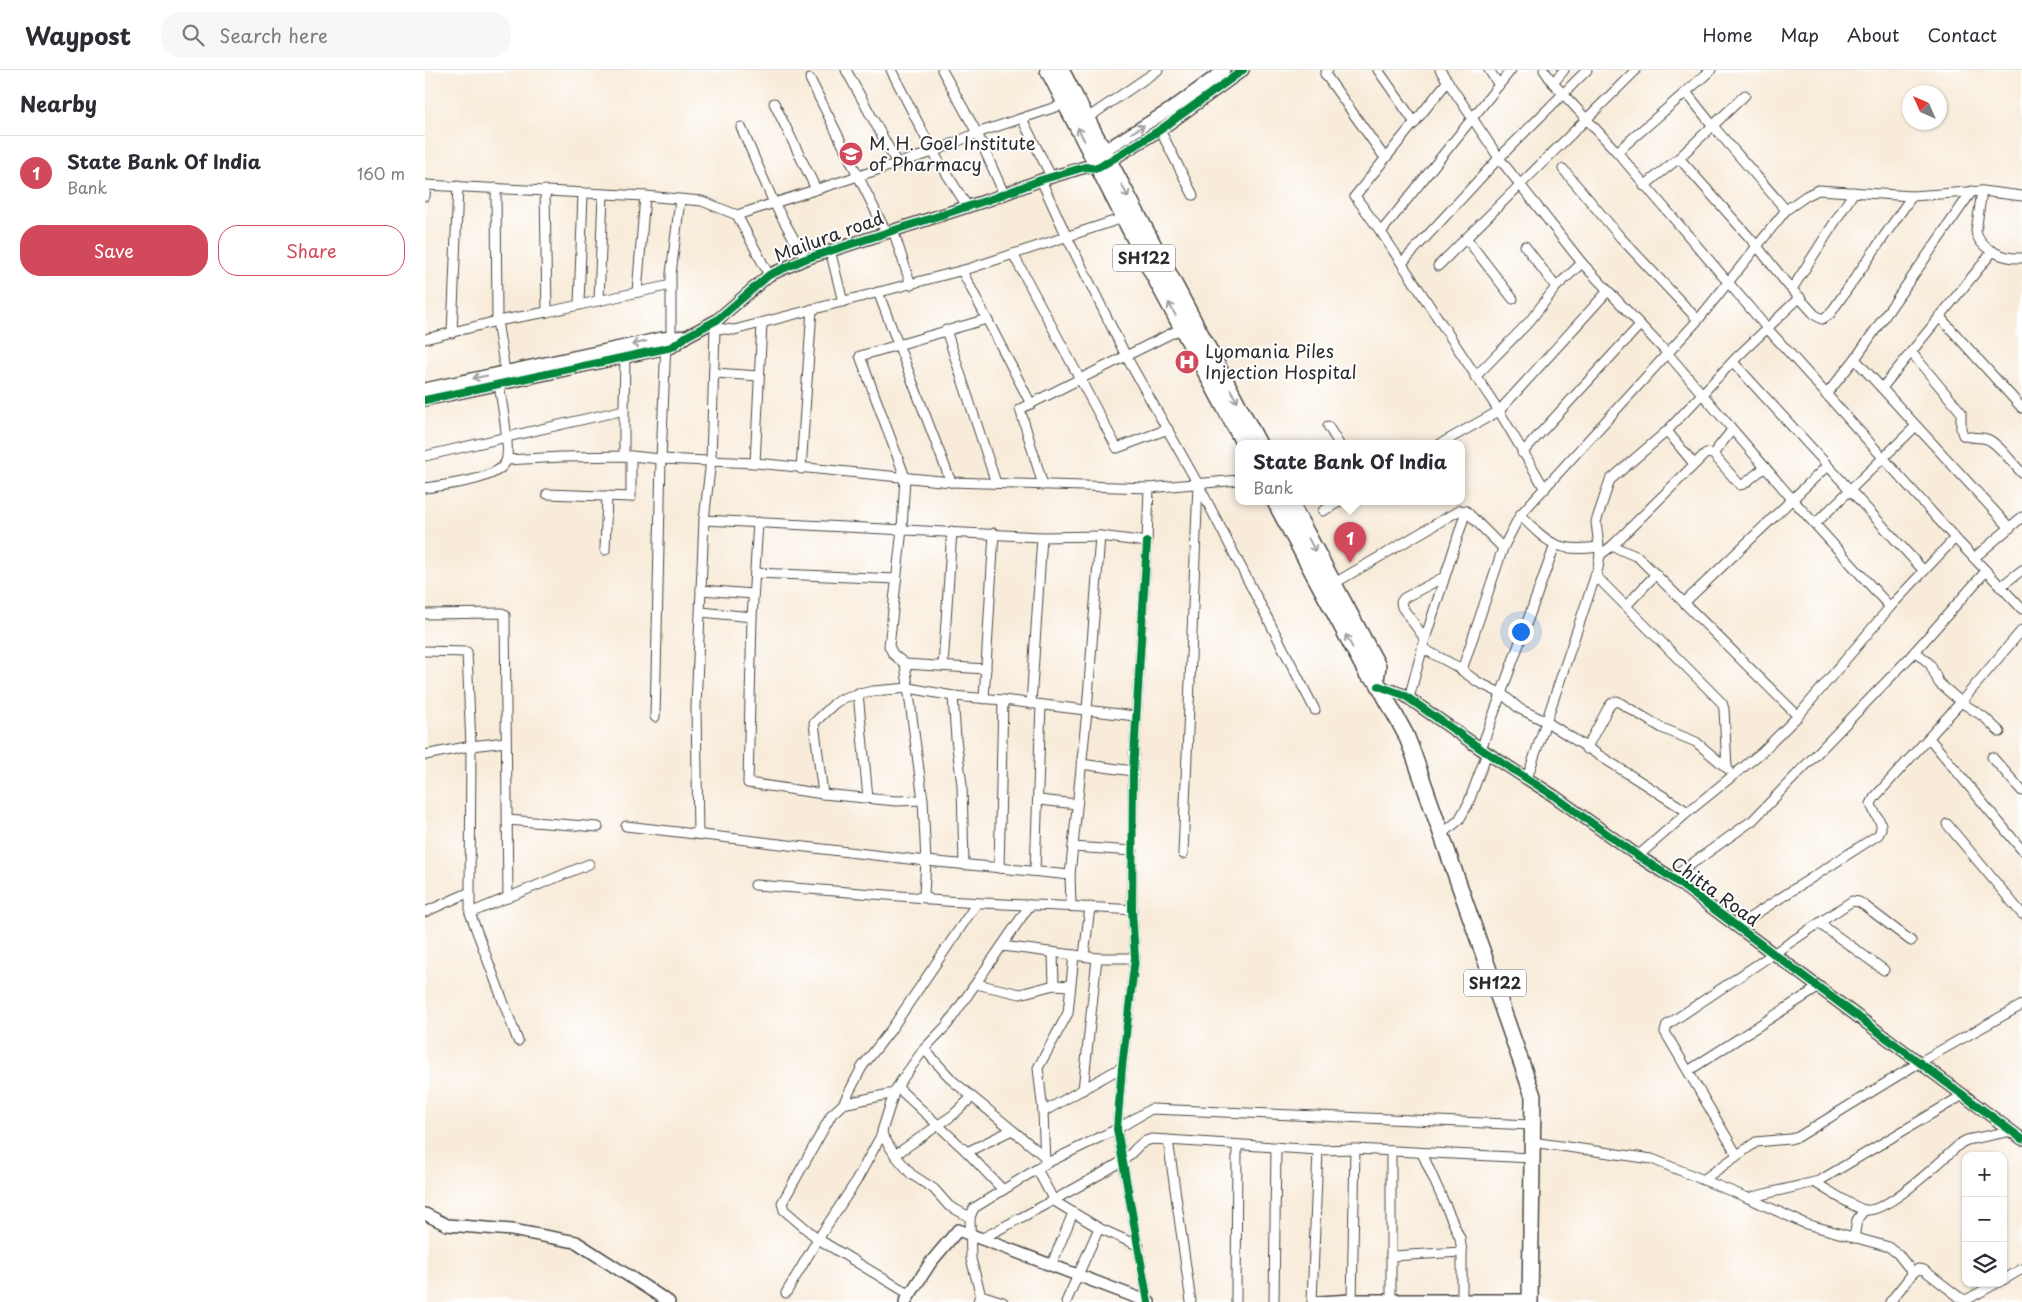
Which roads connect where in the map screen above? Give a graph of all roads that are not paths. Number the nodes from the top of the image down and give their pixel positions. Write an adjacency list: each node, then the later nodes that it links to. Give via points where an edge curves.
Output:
1 (846, 70): 43 (street)
2 (891, 70): 37 (street)
3 (942, 70): 36 (street)
4 (1048, 70): 27 (main road, SH122)
5 (1061, 70): 29 (main road)
6 (1158, 70): 29 (street)
7 (1224, 70): 42 (street, one-way to 7)
8 (1243, 70): 35 (street)
9 (1328, 70): 39 (street, via 1325,74)
10 (1378, 70): 32 (street)
11 (1440, 70): 20 (street)
12 (1489, 70): 22 (street)
13 (1511, 70): 22 (street)
14 (1545, 70): 21 (street)
15 (1564, 70): 21 (street)
16 (1587, 70): 24 (street)
17 (1636, 70): 31 (street)
18 (1711, 70): 23 (street)
19 (810, 79): 45 (street)
20 (1447, 81): 30 (street); 32 (street)
21 (1553, 83): 24 (street)
22 (1499, 85): 30 (street)
23 (1686, 92): 33 (street); 38 (street)
24 (1562, 93): 31 (street); 40 (street)
25 (1745, 95): 33 (street)
26 (774, 103): 52 (street)
27 (1065, 104): 28 (street); 42 (main road, SH122, one-way to 27)
28 (1022, 119): 36 (street); 46 (street)
29 (1087, 119): 42 (main road)
30 (1472, 119): 40 (street); 72 (street)
31 (1586, 120): 38 (street); 47 (street)
32 (1415, 123): 39 (street)
33 (1713, 126): 41 (street); 68 (street)
34 (741, 127): 66 (street)
35 (1160, 130): 42 (street); 60 (street)
36 (977, 133): 37 (street); 59 (street)
37 (933, 152): 43 (street); 67 (street)
38 (1617, 152): 50 (street)
39 (1385, 158): 72 (street, via 1355,196)
40 (1499, 158): 47 (street); 83 (street)
41 (1679, 158): 50 (street); 76 (street)
42 (1098, 161): 46 (street, Mailura road); 70 (main road, SH122); 144 (main road, one-way to 144)
43 (897, 164): 45 (street)
44 (1563, 169): 104 (street, via 1621,238)
45 (859, 176): 52 (street); 71 (street)
46 (1047, 179): 59 (street, Mailura road); 73 (street)
47 (1521, 184): 74 (street); 82 (street)
48 (425, 185): 49 (street); 61 (street)
49 (458, 186): 51 (street); 112 (street)
50 (1644, 186): 88 (street)
51 (496, 188): 53 (street); 105 (street)
52 (815, 189): 66 (street)
53 (545, 190): 57 (street); 101 (street)
54 (1972, 191): 55 (street); 63 (street); 120 (street)
55 (1982, 191): 64 (street); 78 (street, via 1975,231 1976,236)
56 (1854, 192): 63 (street); 68 (street, via 1818,190); 91 (street)
57 (583, 193): 58 (street); 99 (street)
58 (603, 194): 62 (street); 97 (street)
59 (1003, 194): 67 (street, Mailura road)
60 (1193, 195)
61 (425, 196)
62 (645, 196): 65 (street); 92 (street)
63 (1912, 196): 95 (street, via 1830,314 1822,319)
64 (2022, 196)
65 (680, 200): 69 (street, via 702,201); 87 (street)
66 (774, 203): 69 (street); 81 (street)
67 (967, 206): 71 (street, Mailura road)
68 (1786, 210): 76 (street)
69 (737, 215): 86 (street)
70 (1123, 218): 73 (street); 109 (main road, SH122, one-way to 70)
71 (890, 231): 77 (street, Mailura road); 89 (street)
72 (1381, 232): 83 (street)
73 (1067, 237): 79 (street); 118 (street)
74 (1466, 238): 84 (street); 96 (street)
75 (1525, 246): 90 (street)
76 (1757, 246): 88 (street); 91 (street)
77 (830, 250): 81 (street, Mailura road); 98 (street)
78 (1993, 251): 80 (street, via 2003,257); 102 (street)
79 (1013, 254): 85 (street); 126 (street)
80 (2022, 258)
81 (805, 259): 86 (street, Mailura road)
82 (1582, 263): 90 (street); 94 (street)
83 (1402, 264): 125 (street)
84 (1438, 266)
85 (962, 270): 89 (street); 103 (street)
86 (769, 275): 107 (street, Mailura road)
87 (671, 284): 92 (street); 114 (street)
88 (1728, 284): 104 (street); 110 (street)
89 (911, 285): 93 (street)
90 (1556, 287): 125 (street, via 1529,322)
91 (1792, 289): 95 (street)
92 (637, 292): 97 (street)
93 (878, 292): 98 (street); 115 (street)
94 (1607, 292): 108 (street); 136 (street)
95 (1800, 297): 110 (street)
96 (1513, 299)
97 (599, 300): 99 (street)
98 (843, 302): 100 (street)
99 (579, 305): 101 (street)
100 (813, 310): 106 (street); 159 (street)
101 (547, 312): 105 (street)
102 (1939, 316): 116 (street); 134 (street)
103 (987, 319): 111 (street); 133 (street)
104 (1698, 320): 117 (street)
105 (497, 321): 112 (street); 122 (street)
106 (762, 322): 107 (street, via 734,330); 124 (street)
107 (715, 325): 114 (street, Mailura road); 123 (street)
108 (1639, 326): 117 (street); 147 (street)
109 (1182, 328): 118 (street); 143 (main road, SH122)
110 (1767, 328): 121 (street); 131 (street)
111 (946, 330): 115 (street); 164 (street)
112 (452, 333): 113 (street)
113 (425, 339)
114 (668, 340): 119 (street, Mailura road); 122 (street, Mailura road, one-way to 122); 152 (street)
115 (898, 344): 161 (street, via 860,356); 163 (street)
116 (1911, 352): 129 (street); 160 (street, via 1961,412 1963,435 1991,441)
117 (1668, 354): 130 (street); 169 (street)
118 (1126, 356): 126 (street); 139 (street)
119 (625, 357): 127 (street, Mailura road); 135 (street)
120 (1855, 359): 129 (street); 131 (street)
121 (1733, 362): 130 (street); 157 (street)
122 (505, 372): 128 (street, Mailura road, one-way to 128)
123 (714, 373): 124 (street); 154 (street)
124 (759, 376): 155 (street)
125 (1475, 378): 136 (street)
126 (1080, 380): 133 (street); 139 (street, via 1117,448)
127 (499, 384): 132 (street, Mailura road); 142 (street)
128 (425, 388)
129 (1882, 388): 138 (street)
130 (1702, 395): 140 (street); 141 (street)
131 (1826, 395): 151 (street)
132 (425, 400)
133 (1031, 404): 165 (street, via 1020,409)
134 (2022, 408)
135 (624, 410): 142 (street); 150 (street)
136 (1499, 411): 146 (street); 147 (street)
137 (1328, 426): 145 (street)
138 (1916, 426): 151 (street); 184 (street)
139 (1168, 429): 166 (street)
140 (1732, 430): 148 (street); 158 (street)
141 (1667, 431): 156 (street); 196 (street, via 1610,480 1596,522)
142 (506, 437): 149 (street); 153 (street)
143 (1242, 440)
144 (1257, 440)
145 (1337, 440)
146 (1447, 440)
147 (1522, 453): 169 (street)
148 (1713, 454): 156 (street, via 1706,453); 158 (street, via 1739,484 1744,484)
149 (425, 456)
150 (628, 456): 152 (street); 153 (street); 172 (street, via 631,497)
151 (1884, 457): 170 (street); 190 (street)
152 (661, 459): 154 (street); 240 (street)
153 (507, 460): 167 (street, via 491,474)
154 (711, 460): 155 (street); 181 (street)
155 (755, 463): 159 (street)
156 (1694, 464): 193 (street)
157 (1827, 466): 170 (street); 173 (street)
158 (1765, 467): 173 (street)
159 (801, 469): 161 (street)
160 (2022, 473)
161 (905, 477): 163 (street); 185 (street)
162 (1235, 480): 166 (street)
163 (951, 482): 164 (street)
164 (996, 483): 165 (street)
165 (1043, 484): 168 (street)
166 (1198, 484): 168 (street); 236 (street); 270 (street)
167 (425, 488)
168 (1149, 488): 191 (street)
169 (1545, 489): 179 (street)
170 (1850, 490): 183 (street); 199 (street)
171 (547, 494): 172 (street)
172 (607, 496): 195 (street)
173 (1793, 500): 183 (street); 210 (street)
174 (1277, 505): 225 (main road, SH122, one-way to 174, via 1367,674)
175 (1291, 505): 206 (main road, one-way to 206)
176 (1334, 505): 177 (street)
177 (1323, 511)
178 (1466, 511): 194 (street); 204 (street); 206 (street, via 1458,511)
179 (1520, 515): 192 (street); 194 (street)
180 (2022, 517): 184 (street)
181 (703, 520): 182 (street); 208 (street)
182 (758, 522): 185 (street); 201 (street)
183 (1815, 524): 212 (street)
184 (2010, 528): 197 (street)
185 (902, 529): 186 (street); 205 (street)
186 (952, 531): 187 (street); 222 (street)
187 (993, 533): 188 (street); 223 (street)
188 (1041, 536): 189 (street); 234 (street)
189 (1100, 536): 191 (street); 237 (street)
190 (1955, 538): 197 (street); 199 (street)
191 (1147, 542): 238 (street)
192 (1555, 545): 196 (street); 228 (street)
193 (1611, 546): 196 (street); 202 (street, via 1638,557)
194 (1503, 548): 224 (street)
195 (605, 550)
196 (1599, 551): 203 (street)
197 (1974, 558): 200 (street)
198 (2022, 570): 207 (street)
199 (1924, 571): 212 (street)
200 (1986, 571): 207 (street); 220 (street)
201 (755, 574): 205 (street); 209 (street)
202 (1656, 574): 210 (street); 211 (street)
203 (1595, 575): 211 (street); 241 (street)
204 (1444, 577): 218 (street); 218 (street, via 1401,602)
205 (896, 579): 221 (street, via 889,646)
206 (1333, 584): 225 (main road, via 1378,666)
207 (2000, 587): 213 (street)
208 (701, 590): 209 (street); 214 (street)
209 (753, 594): 216 (street)
210 (1685, 602): 239 (street)
211 (1626, 606): 252 (street, via 1722,704)
212 (1890, 607): 239 (street)
213 (2022, 610)
214 (701, 612): 216 (street); 265 (street, via 696,707)
215 (425, 614): 244 (street, via 504,614)
216 (752, 617): 255 (street, via 748,783)
217 (2022, 630): 233 (street)
218 (1423, 644): 224 (street); 231 (street)
219 (425, 651): 245 (street, via 467,652)
220 (1915, 651): 233 (street, via 1930,664 1939,683); 278 (street, via 1753,820)
221 (905, 664): 222 (street); 226 (street)
222 (943, 666): 223 (street)
223 (986, 669): 230 (street)
224 (1462, 670): 228 (street)
225 (1377, 683): 231 (street, Chitta Road); 266 (main road, SH122, via 1413,753)
226 (909, 688): 227 (street); 229 (street); 257 (street)
227 (858, 693): 255 (street, via 835,703 814,722); 256 (street)
228 (1502, 694): 241 (street, via 1520,709); 247 (street)
229 (953, 696): 230 (street); 274 (street, via 962,785)
230 (984, 698): 232 (street)
231 (1409, 698): 247 (street, Chitta Road)
232 (1003, 700): 234 (street); 275 (street, via 999,868)
233 (1961, 702): 242 (street); 243 (street)
234 (1031, 704): 235 (street)
235 (1041, 705): 237 (street); 258 (street)
236 (1315, 710)
237 (1087, 711): 238 (street); 250 (street)
238 (1135, 716): 251 (street)
239 (1798, 716): 252 (street, via 1762,752)
240 (655, 717)
241 (1547, 722): 246 (street); 253 (street)
242 (2000, 732)
243 (1929, 738): 268 (street); 292 (street, via 1874,798 1872,809 1883,825 1878,835)
244 (506, 742): 245 (street); 261 (street)
245 (471, 746): 248 (street); 280 (street)
246 (1586, 749): 252 (street, via 1608,708 1617,701 1662,728 1696,742); 260 (street)
247 (1484, 751): 253 (street, Chitta Road); 266 (street, via 1468,804 1459,820)
248 (425, 755)
249 (1992, 756): 254 (street)
250 (1081, 764): 251 (street); 259 (street)
251 (1133, 771): 269 (street)
252 (1731, 771): 260 (street)
253 (1527, 778): 271 (street, Chitta Road)
254 (2022, 791)
255 (823, 794): 256 (street)
256 (868, 798): 257 (street)
257 (923, 800): 272 (street)
258 (1039, 800): 259 (street); 276 (street)
259 (1077, 804): 267 (street)
260 (1688, 812): 271 (street)
261 (507, 820): 264 (street); 281 (street)
262 (1947, 824): 290 (street)
263 (626, 826): 265 (street)
264 (599, 827)
265 (698, 834): 272 (street)
266 (1442, 834): 319 (main road, SH122, via 1533,1096)
267 (1073, 847): 269 (street); 277 (street)
268 (2022, 850)
269 (1133, 851): 287 (street)
270 (1183, 854)
271 (1638, 856): 278 (street, Chitta Road)
272 (926, 861): 274 (street); 282 (street)
273 (589, 864): 281 (street)
274 (964, 865): 275 (street)
275 (1002, 868): 276 (street)
276 (1035, 871): 277 (street)
277 (1070, 875): 285 (street)
278 (1672, 878): 292 (street, Chitta Road)
279 (755, 885): 282 (street)
280 (471, 892): 288 (street); 289 (street)
281 (508, 898): 289 (street)
282 (926, 898): 283 (street)
283 (977, 904): 284 (street); 316 (street, via 862,1067)
284 (1030, 905): 285 (street); 294 (street)
285 (1071, 905): 286 (street)
286 (1090, 907): 287 (street); 298 (street)
287 (1131, 910): 300 (street)
288 (425, 912)
289 (470, 913): 307 (street)
290 (2022, 914)
291 (1820, 924): 293 (street, via 1852,901 1859,902); 296 (street); 301 (street)
292 (1737, 926): 296 (street, Chitta Road)
293 (1911, 941)
294 (1002, 946): 295 (street); 302 (street)
295 (1053, 953): 297 (street); 303 (street)
296 (1774, 953): 305 (street, Chitta Road); 311 (street, via 1667,1025 1665,1032)
297 (1074, 955): 298 (street); 304 (street)
298 (1084, 956): 299 (street)
299 (1097, 958): 300 (street); 313 (street)
300 (1135, 958): 310 (street)
301 (1884, 970)
302 (976, 984): 303 (street, via 1019,994); 308 (street, via 947,1025)
303 (1054, 986): 304 (street)
304 (1070, 986): 317 (street, via 1067,1013 1038,1068)
305 (1819, 987): 309 (street, Chitta Road); 311 (street)
306 (2022, 1005): 309 (street)
307 (518, 1041)
308 (924, 1049): 312 (street); 315 (street)
309 (1920, 1062): 314 (street, Chitta Road); 335 (street, via 1798,1136 1790,1140 1757,1142)
310 (1122, 1067): 313 (street); 320 (street)
311 (1688, 1071): 335 (street)
312 (896, 1090): 316 (street); 318 (street); 323 (street)
313 (1083, 1090): 317 (street)
314 (1963, 1095): 322 (street, Chitta Road); 340 (street)
315 (972, 1097): 318 (street); 321 (street)
316 (843, 1104): 351 (street, via 833,1114 781,1203 784,1210)
317 (1043, 1112): 338 (street)
318 (937, 1125): 332 (street); 334 (street)
319 (1532, 1125): 320 (street, via 1158,1108 1144,1112); 326 (main road, SH122)
320 (1117, 1129): 337 (street); 338 (street)
321 (1013, 1130): 332 (street); 338 (street)
322 (2011, 1130): 324 (street, Chitta Road); 344 (street, via 1961,1143 1919,1182 1876,1209)
323 (882, 1134): 334 (street); 351 (street)
324 (2022, 1139)
325 (1168, 1140): 327 (street); 337 (street, via 1147,1140); 373 (street)
326 (1532, 1142): 336 (main road, SH122); 339 (street, via 1643,1157)
327 (1237, 1145): 328 (street); 374 (street)
328 (1276, 1147): 330 (street); 375 (street)
329 (1355, 1149): 330 (street); 331 (street); 364 (street)
330 (1318, 1150): 376 (street)
331 (1391, 1151): 333 (street); 354 (street)
332 (967, 1152): 341 (street)
333 (1422, 1153): 336 (street); 353 (street, via 1460,1238)
334 (895, 1155): 347 (street, via 911,1174 934,1189 949,1206)
335 (1737, 1155): 339 (street)
336 (1531, 1158): 368 (main road, SH122)
337 (1124, 1160): 343 (street); 352 (street)
338 (1042, 1163): 341 (street); 343 (street)
339 (1703, 1180): 342 (street)
340 (1815, 1183): 342 (street); 344 (street)
341 (1003, 1190): 347 (street, via 975,1208)
342 (1748, 1198): 350 (street, via 1806,1224)
343 (1054, 1201): 345 (street); 349 (street)
344 (1864, 1210): 350 (street, via 1857,1220)
345 (1073, 1213): 348 (street); 355 (street)
346 (425, 1214): 369 (street, via 447,1225 512,1230 576,1242)
347 (970, 1216): 349 (street)
348 (1099, 1228): 352 (street); 358 (street)
349 (976, 1237): 355 (street); 362 (street, via 958,1230 955,1232); 363 (street, via 971,1261)
350 (1854, 1238): 357 (street, via 1894,1250)
351 (818, 1239): 361 (street); 362 (street)
352 (1139, 1246): 372 (street)
353 (1463, 1252): 354 (street); 366 (street)
354 (1391, 1256): 365 (street)
355 (1051, 1266): 358 (street)
356 (2022, 1269): 359 (street)
357 (1913, 1273): 360 (street, via 1924,1270 1966,1300); 379 (street)
358 (1077, 1276): 371 (street); 372 (street)
359 (2007, 1278)
360 (1990, 1287)
361 (786, 1293)
362 (907, 1298)
363 (980, 1299): 370 (street, via 986,1296)
364 (1352, 1301): 365 (street); 377 (street)
365 (1391, 1301): 378 (street)
366 (1462, 1301): 367 (street); 378 (street)
367 (1498, 1301): 368 (street)
368 (1530, 1301)
369 (669, 1302)
370 (1003, 1302)
371 (1066, 1302)
372 (1148, 1302)
373 (1191, 1302)
374 (1236, 1302)
375 (1274, 1302)
376 (1312, 1302)
377 (1319, 1302)
378 (1433, 1302)
379 (1890, 1302)

